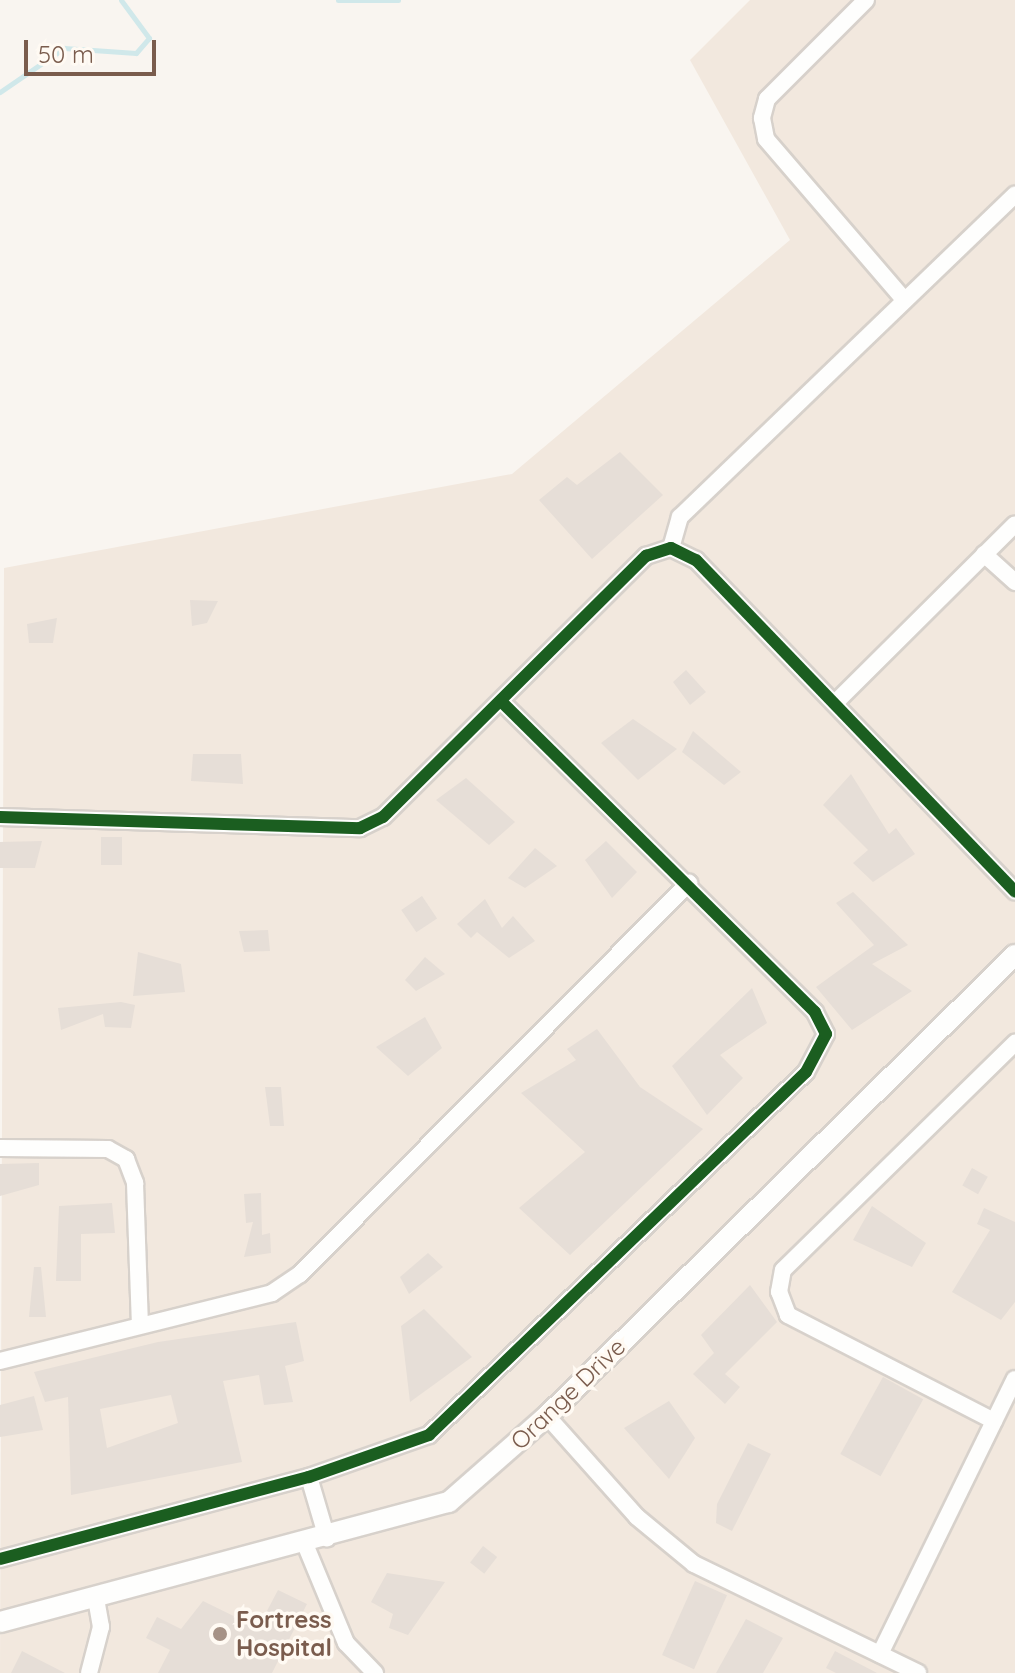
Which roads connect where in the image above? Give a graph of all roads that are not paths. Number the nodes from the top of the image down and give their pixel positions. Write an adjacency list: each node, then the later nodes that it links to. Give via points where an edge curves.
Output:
1 (866, 0): 3 (street, via 767,99 762,118 766,139)
2 (1015, 195): 3 (street)
3 (902, 297): 5 (street, via 680,517)
4 (1015, 524): 6 (street)
5 (671, 548): 8 (street, via 646,556); 9 (street, via 696,560)
6 (984, 554): 7 (street); 9 (street)
7 (1015, 582)
8 (502, 702): 10 (street, via 383,817 360,828); 11 (street)
9 (836, 702): 12 (street)
10 (0, 817)
11 (689, 883): 16 (street, via 300,1274 272,1293); 21 (street, via 815,1012 826,1034 806,1072 429,1435)
12 (1015, 892)
13 (1015, 955): 19 (street, Orange Drive)
14 (1015, 1043): 20 (street, via 783,1270 779,1292 788,1315)
15 (0, 1148): 16 (street, via 108,1149 126,1159 135,1183)
16 (140, 1323): 17 (street)
17 (0, 1361)
18 (1015, 1379): 20 (street)
19 (547, 1416): 22 (street, Orange Drive, via 449,1502); 27 (street, via 637,1517 694,1564)
20 (994, 1421): 27 (street)
21 (309, 1477): 22 (street); 24 (street)
22 (327, 1538): 23 (street, Orange Drive)
23 (305, 1544): 25 (street, Orange Drive); 29 (street, via 346,1643)
24 (0, 1559)
25 (96, 1599): 26 (street, Orange Drive); 28 (street, via 101,1627)
26 (0, 1622)
27 (880, 1654): 30 (street)
28 (89, 1673)
29 (375, 1673)
30 (918, 1673)

